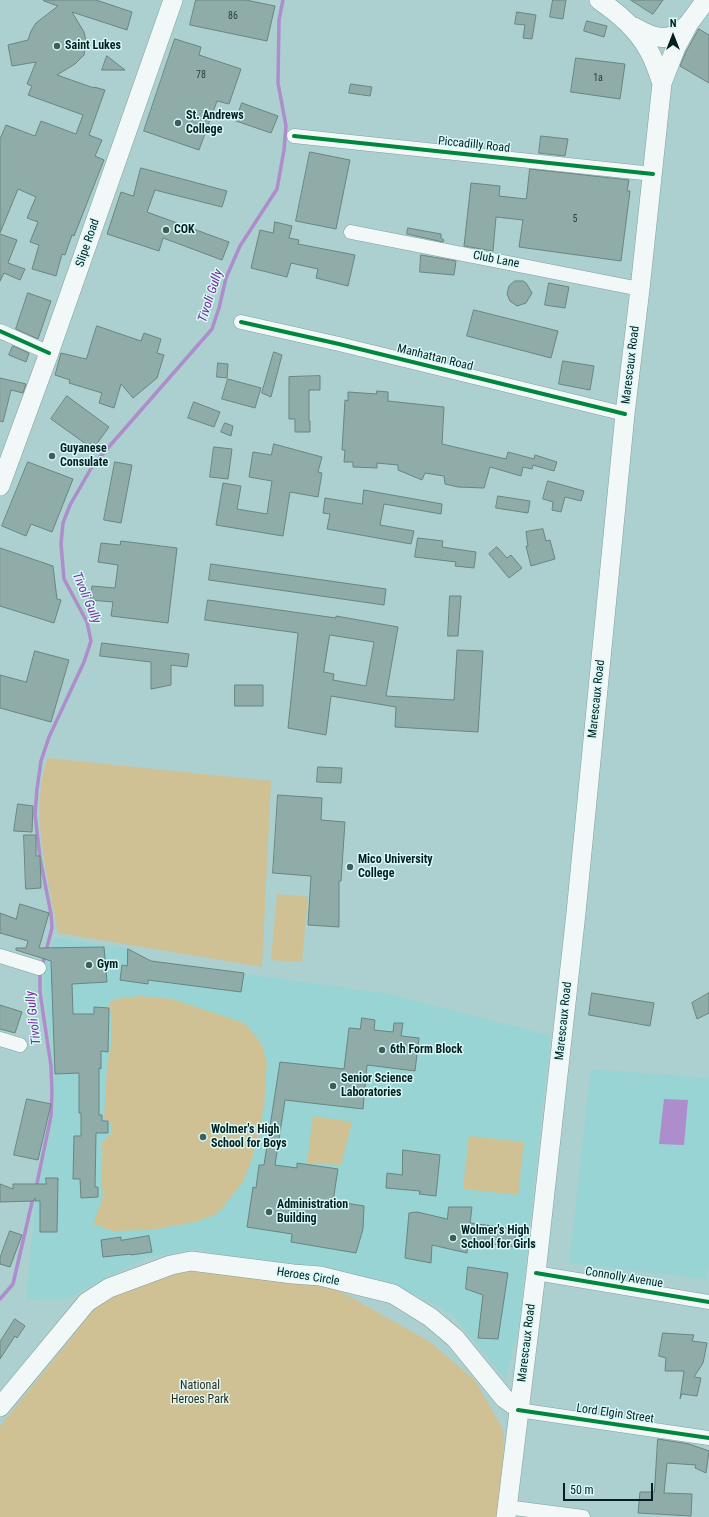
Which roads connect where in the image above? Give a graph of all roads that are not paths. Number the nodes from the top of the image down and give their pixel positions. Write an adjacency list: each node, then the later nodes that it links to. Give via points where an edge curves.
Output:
1 (173, 0): 13 (main road, Slipe Road)
2 (599, 0): 5 (main road)
3 (706, 0): 4 (main road, Marescaux Road)
4 (689, 23): 5 (main road, via 681,31 663,38 652,37); 6 (main road, Marescaux Road, via 676,47)
5 (633, 27): 6 (main road, via 650,52)
6 (662, 83): 8 (main road, Marescaux Road)
7 (294, 136): 8 (street, Piccadilly Road)
8 (652, 174): 10 (main road, Marescaux Road)
9 (351, 232): 10 (street, Club Lane)
10 (640, 289): 14 (main road, Marescaux Road)
11 (240, 322): 14 (street, Manhattan Road)
12 (0, 331): 13 (street)
13 (49, 353): 15 (main road, Slipe Road)
14 (625, 414): 20 (main road, Marescaux Road, via 586,812)
15 (0, 486)
16 (0, 956): 17 (street)
17 (39, 968)
18 (0, 1039): 19 (street)
19 (20, 1045)
20 (536, 1274): 21 (street, Connolly Avenue); 23 (main road, Marescaux Road)
21 (709, 1302)
22 (0, 1407): 23 (main road, Heroes Circle, via 87,1302 109,1288 170,1265 191,1260 320,1276 393,1294 430,1317 455,1338 504,1398)
23 (518, 1409): 24 (street, Lord Elgin Street); 25 (main road)
24 (709, 1438)
25 (506, 1512): 26 (street)
26 (583, 1517)

